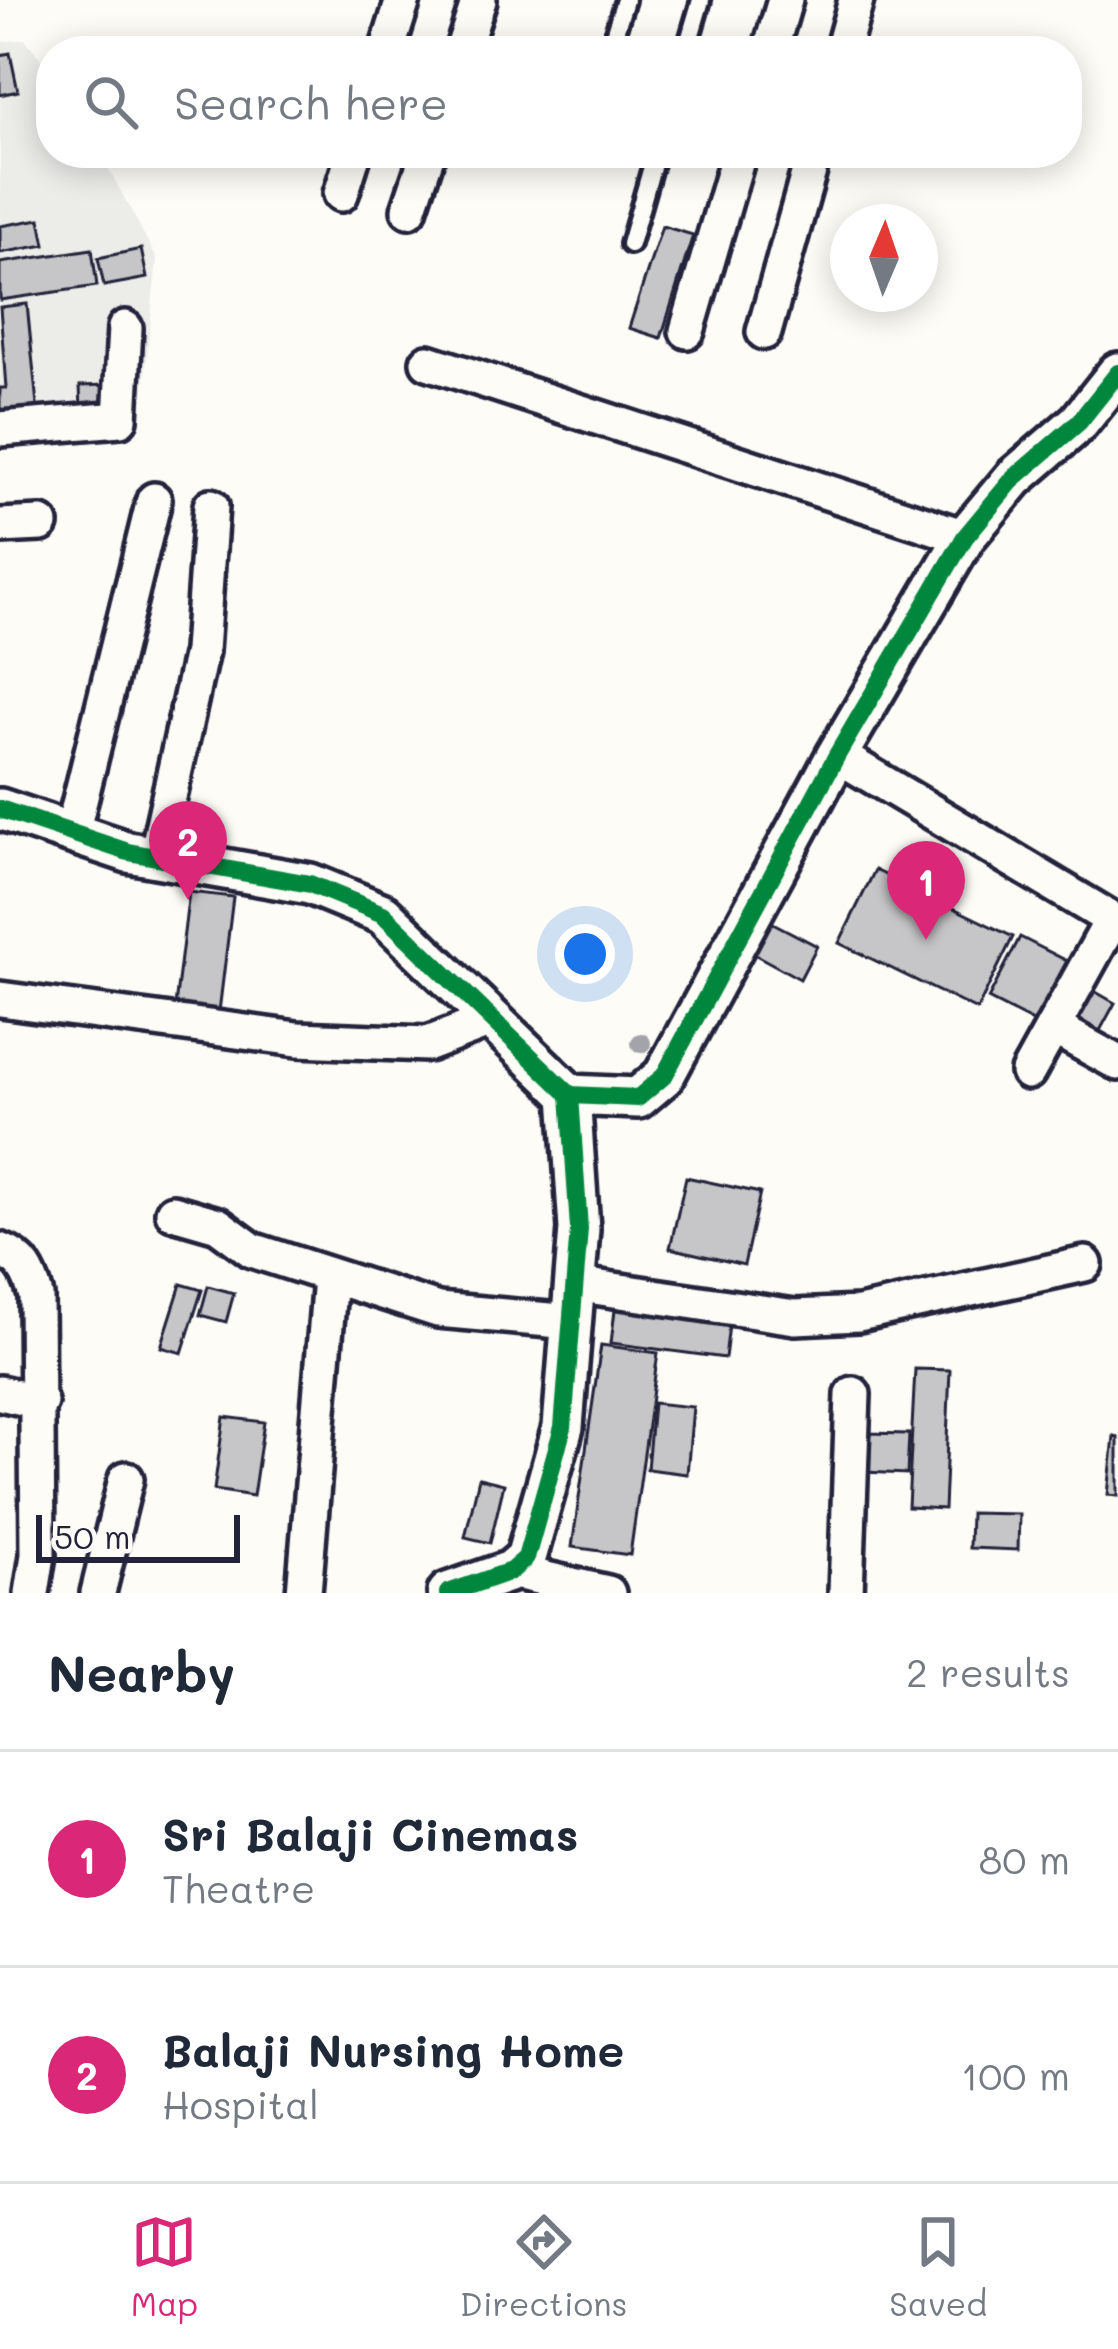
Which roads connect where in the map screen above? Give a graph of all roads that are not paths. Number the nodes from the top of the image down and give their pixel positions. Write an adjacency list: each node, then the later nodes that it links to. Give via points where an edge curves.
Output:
1 (403, 0): 7 (street)
2 (479, 0): 8 (street)
3 (625, 0): 9 (lane)
4 (701, 0): 10 (lane)
5 (784, 0): 11 (street)
6 (856, 0): 12 (street)
7 (392, 36)
8 (467, 36)
9 (614, 36)
10 (690, 36)
11 (774, 36)
12 (846, 36)
13 (350, 168): 18 (street)
14 (423, 168): 19 (street)
15 (652, 168): 20 (lane)
16 (736, 168): 22 (street)
17 (810, 168): 23 (street)
18 (341, 194)
19 (410, 210)
20 (630, 244)
21 (125, 328): 26 (street, via 120,419)
22 (687, 331)
23 (764, 332)
24 (428, 362): 31 (street)
25 (1118, 373): 31 (street)
26 (0, 429)
27 (154, 500): 34 (street)
28 (211, 506): 35 (street, via 201,651)
29 (41, 524): 30 (street)
30 (0, 526)
31 (965, 537): 32 (street)
32 (836, 755): 36 (street); 42 (street, via 664,1076 638,1098)
33 (0, 809): 34 (street)
34 (72, 833): 35 (street)
35 (156, 857): 38 (street, via 310,884 383,914)
36 (1115, 922): 39 (street)
37 (0, 999): 38 (street, via 297,1039 428,1045)
38 (493, 1019): 42 (street)
39 (1053, 1027): 40 (street); 41 (street)
40 (1118, 1063)
41 (1028, 1072)
42 (569, 1095): 47 (street, via 579,1229)
43 (173, 1212): 46 (street)
44 (0, 1250): 50 (street, via 28,1270 36,1296)
45 (1085, 1264): 47 (street, via 859,1314 795,1317 715,1302)
46 (330, 1277): 47 (street, via 438,1310); 55 (street)
47 (573, 1303): 52 (street, via 563,1427 526,1558)
48 (0, 1393): 50 (street)
49 (853, 1394): 58 (street)
50 (40, 1402): 53 (street)
51 (125, 1479): 54 (street)
52 (512, 1570): 56 (street); 57 (street)
53 (32, 1593)
54 (98, 1593)
55 (304, 1593)
56 (448, 1593)
57 (608, 1593)
58 (846, 1593)

